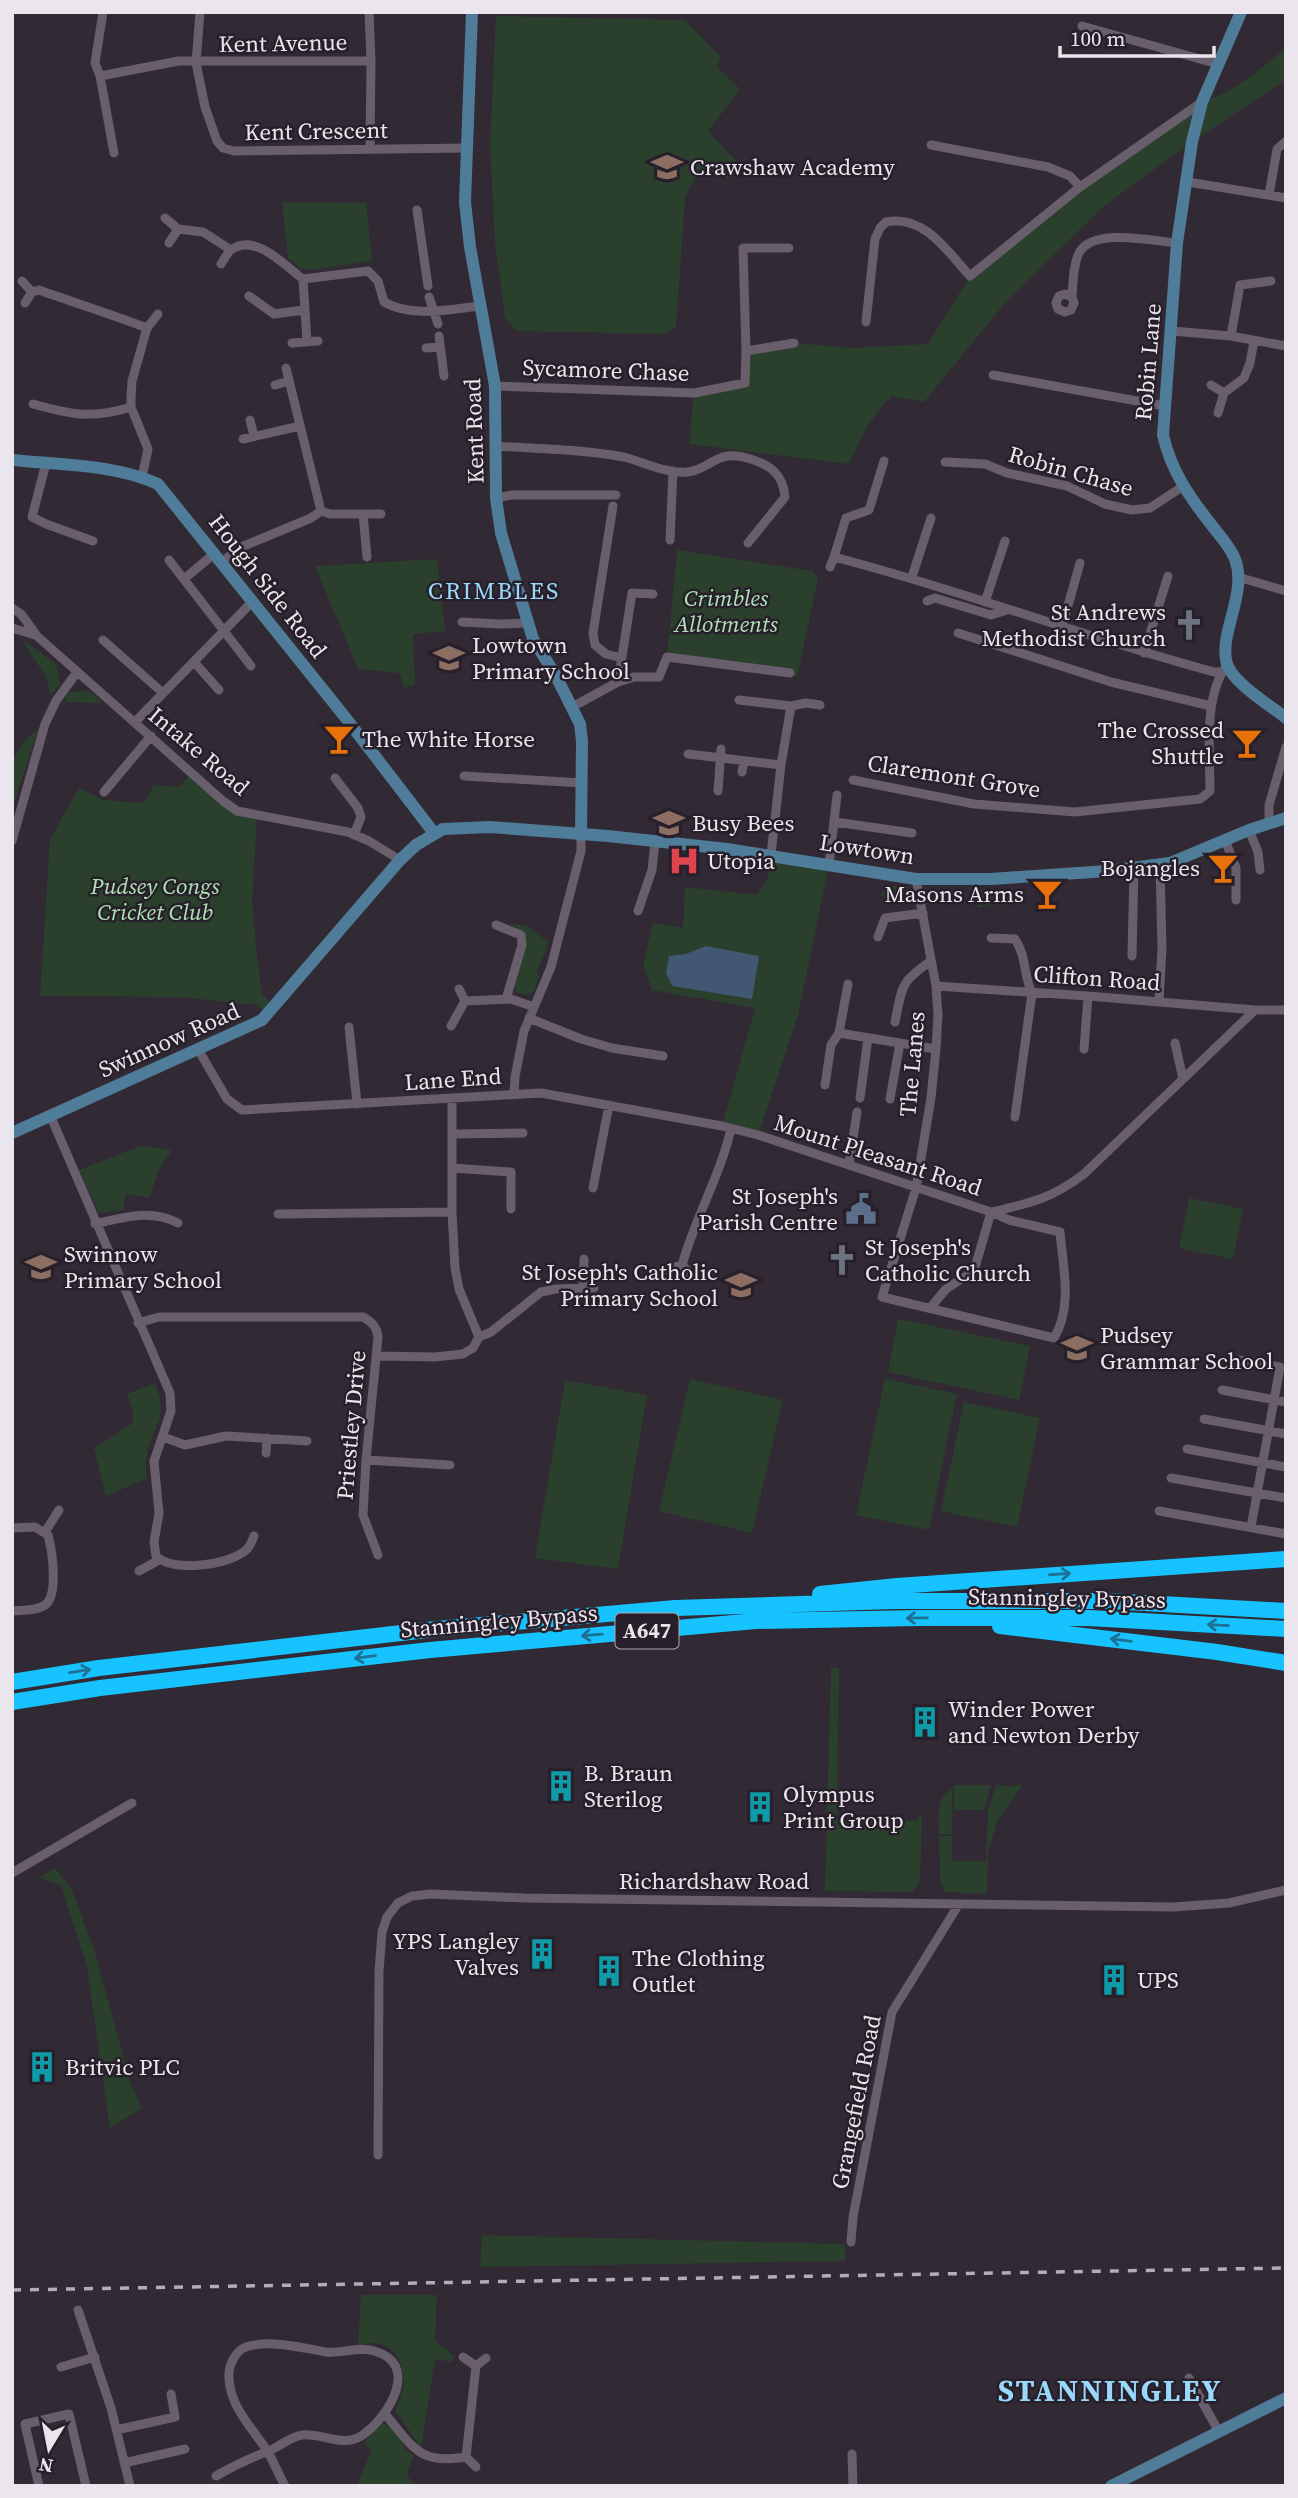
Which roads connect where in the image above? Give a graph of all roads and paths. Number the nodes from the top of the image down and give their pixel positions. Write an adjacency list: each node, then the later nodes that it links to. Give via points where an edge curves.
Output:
1 (103, 12): 10 (street, via 95,63)
2 (200, 12): 8 (street, Kent Crescent)
3 (369, 12): 7 (street)
4 (472, 12): 14 (street, Kent Road)
5 (1241, 12): 9 (street, Robin Lane)
6 (1082, 26): 9 (street)
7 (371, 61): 8 (street, Kent Avenue); 15 (street)
8 (196, 63): 10 (street, Kent Avenue, via 179,61); 15 (street, Kent Crescent, via 205,107 223,148)
9 (1218, 64): 11 (street, Robin Lane)
10 (100, 76): 16 (street)
11 (1202, 102): 17 (street, Robin Lane, via 1190,150); 18 (street)
12 (1286, 141): 19 (street, via 1278,149)
13 (931, 145): 18 (street, via 1048,167 1070,176)
14 (467, 148): 15 (street, Kent Crescent); 38 (street, Kent Road, via 465,202)
15 (370, 149)
16 (114, 153)
17 (1188, 182): 19 (street); 25 (street, Robin Lane)
18 (1080, 187): 42 (street, via 970,276 930,232 906,220 886,222 875,239)
19 (1269, 195): 20 (street)
20 (1286, 198)
21 (417, 210): 32 (street)
22 (165, 218): 23 (street)
23 (178, 229): 24 (street); 27 (street, via 203,232)
24 (169, 243)
25 (1177, 243): 35 (street, via 1115,237 1094,242 1077,257); 45 (street, Robin Lane)
26 (789, 248): 56 (street, Sycamore Chase, via 743,248)
27 (231, 250): 28 (street); 29 (street, via 260,247)
28 (221, 264)
29 (303, 279): 39 (street); 40 (street, via 368,271 378,281 384,302 397,309)
30 (22, 281): 33 (street)
31 (1271, 281): 47 (street, via 1236,283)
32 (428, 286)
33 (32, 292): 37 (street); 44 (street, via 39,290 94,307)
34 (249, 296): 39 (street, via 274,314)
35 (1072, 296)
36 (429, 297): 40 (street)
37 (25, 303)
38 (481, 306): 40 (street); 63 (street, Kent Road)
39 (304, 310): 50 (street)
40 (433, 310): 43 (street)
41 (158, 314): 44 (street)
42 (866, 322)
43 (438, 324)
44 (147, 328): 67 (street, via 132,381)
45 (1172, 331): 47 (street); 66 (street, Robin Lane)
46 (439, 336): 54 (street)
47 (1231, 336): 49 (street)
48 (318, 341): 50 (street)
49 (1254, 341): 53 (street); 64 (street, via 1244,378)
50 (307, 342): 51 (street)
51 (292, 343)
52 (794, 343): 56 (street)
53 (1286, 346)
54 (440, 347): 55 (street); 59 (street)
55 (426, 348)
56 (746, 351): 63 (street, Sycamore Chase, via 745,383 694,393)
57 (286, 368): 60 (street)
58 (993, 375): 66 (street)
59 (444, 376)
60 (289, 381): 61 (street); 70 (street)
61 (275, 385)
62 (1211, 385): 64 (street)
63 (495, 386): 73 (street, Kent Road)
64 (1224, 393): 68 (street)
65 (33, 404): 67 (street, via 83,415 106,415)
66 (1165, 406): 80 (street, Robin Lane, via 1166,450)
67 (131, 407): 79 (street, via 148,449)
68 (1218, 413)
69 (250, 420): 71 (street)
70 (300, 426): 71 (street); 84 (street)
71 (254, 436): 72 (street)
72 (243, 439)
73 (495, 446): 78 (street, via 623,457); 82 (street, Kent Road)
74 (12, 460): 77 (street, Hough Side Road)
75 (884, 461): 93 (street, via 869,510 846,518)
76 (945, 462): 80 (street, Robin Chase, via 985,464 1132,510 1150,508)
77 (46, 463): 79 (street, Hough Side Road); 89 (street, via 32,517)
78 (673, 471): 88 (street); 91 (street, via 689,472 719,457 746,457 773,469 783,482 785,497)
79 (142, 477): 94 (street, Hough Side Road, via 158,484)
80 (1182, 487): 99 (street, Robin Lane, via 1235,558)
81 (617, 495): 82 (street)
82 (496, 498): 110 (street, Kent Road, via 500,533)
83 (613, 506): 118 (street, via 593,633 594,645)
84 (321, 511): 85 (street); 94 (street)
85 (363, 514): 86 (street); 92 (street)
86 (381, 514)
87 (931, 518): 100 (street)
88 (670, 540)
89 (93, 541)
90 (1005, 541): 106 (street)
91 (748, 543)
92 (366, 557)
93 (834, 557): 97 (street); 100 (street)
94 (218, 558): 101 (street); 105 (street, Hough Side Road)
95 (169, 560): 101 (street)
96 (1080, 563): 111 (street)
97 (830, 567)
98 (1168, 576): 117 (street)
99 (1238, 577): 102 (street); 121 (street, Robin Lane)
100 (912, 578): 106 (street)
101 (184, 579): 113 (street)
102 (1286, 591)
103 (653, 594): 118 (street, via 632,593)
104 (927, 601): 108 (street, via 935,597 991,615)
105 (252, 602): 113 (street); 153 (street, Hough Side Road)
106 (985, 602): 108 (street)
107 (12, 608): 115 (street, Intake Road)
108 (1007, 610): 111 (street)
109 (461, 622): 110 (street)
110 (527, 623): 131 (street, Kent Road)
111 (1062, 627): 117 (street)
112 (12, 628): 115 (street)
113 (224, 631): 119 (street); 120 (street)
114 (958, 633): 130 (street, via 1111,682)
115 (37, 636): 122 (street, Intake Road)
116 (103, 640): 126 (street)
117 (1143, 653): 121 (street, via 1214,672)
118 (622, 658): 124 (street)
119 (194, 662): 125 (street); 126 (street)
120 (251, 666)
121 (1224, 668): 130 (street, Claremont Grove); 132 (street)
122 (77, 672): 133 (street, Intake Road); 157 (street, via 45,724)
123 (790, 673): 124 (street, via 667,657 659,677)
124 (618, 682): 131 (street)
125 (219, 690)
126 (163, 694): 133 (street)
127 (739, 700): 129 (street)
128 (820, 705): 129 (street)
129 (791, 706): 139 (street)
130 (1211, 706): 143 (street, Claremont Grove, via 1210,791 1200,799 1075,812 974,804)
131 (572, 707): 144 (street, Kent Road, via 580,724)
132 (1286, 718)
133 (135, 722): 134 (street, Intake Road)
134 (151, 737): 146 (street); 154 (street, Intake Road, via 237,811)
135 (1286, 747): 150 (street, via 1269,804)
136 (721, 753): 137 (street); 138 (street); 145 (street)
137 (688, 754)
138 (744, 761): 139 (street); 140 (street)
139 (781, 765): 159 (street)
140 (742, 772)
141 (464, 776): 144 (street)
142 (335, 778): 154 (street, via 361,817)
143 (853, 780)
144 (582, 783): 155 (street, Kent Road)
145 (718, 791)
146 (104, 792)
147 (837, 795): 149 (street)
148 (1286, 818): 150 (street, Lowtown)
149 (835, 822): 152 (street); 161 (street)
150 (1269, 822): 151 (street, Lowtown)
151 (1249, 830): 156 (street, Lowtown); 164 (street)
152 (912, 832)
153 (434, 833): 155 (street, Lowtown, via 453,827 490,827); 160 (street, Swinnow Road)
154 (354, 835): 160 (street, Intake Road)
155 (582, 835): 158 (street, Lowtown); 182 (street, Lane End, via 557,948)
156 (1225, 840): 162 (street, Lowtown); 166 (street, via 1236,867)
157 (12, 841)
158 (654, 842): 159 (street, Lowtown); 167 (street, via 652,870)
159 (771, 855): 161 (street, Lowtown)
160 (400, 860): 195 (street, Swinnow Road, via 262,1020)
161 (830, 865): 165 (street, Lowtown)
162 (1160, 865): 163 (street, Lowtown); 181 (street)
163 (1134, 868): 165 (street, Lowtown, via 991,879); 172 (street)
164 (1260, 870)
165 (916, 878): 168 (street, The Lanes)
166 (1236, 900)
167 (638, 911)
168 (923, 913): 170 (street, via 885,918); 173 (street, The Lanes)
169 (496, 925): 179 (street, via 521,935)
170 (878, 937)
171 (991, 938): 177 (street, via 1015,939 1023,951)
172 (1132, 956)
173 (931, 961): 175 (street, The Lanes); 186 (street, via 902,987)
174 (848, 984): 189 (street)
175 (936, 986): 177 (street, Clifton Road); 193 (street, The Lanes)
176 (459, 989): 180 (street)
177 (1032, 993): 178 (street, Clifton Road); 207 (street)
178 (1088, 996): 181 (street, Clifton Road); 194 (street)
179 (506, 999): 180 (street); 182 (street)
180 (465, 1001): 188 (street)
181 (1159, 1001): 183 (street, Clifton Road)
182 (534, 1007): 185 (street, Lane End)
183 (1255, 1010): 184 (street); 197 (street, Mount Pleasant Road)
184 (1286, 1010)
185 (529, 1018): 196 (street, via 612,1048); 199 (street, Lane End)
186 (895, 1022)
187 (349, 1027): 203 (street)
188 (452, 1027)
189 (839, 1033): 190 (street); 198 (street, via 831,1045)
190 (868, 1038): 191 (street); 201 (street)
191 (900, 1043): 193 (street); 202 (street)
192 (1175, 1044): 197 (street)
193 (936, 1049): 215 (street, The Lanes)
194 (1084, 1049)
195 (199, 1051): 203 (street, Lane End, via 227,1099 242,1110); 206 (street, Swinnow Road)
196 (663, 1056)
197 (1183, 1079): 217 (street, Mount Pleasant Road, via 1060,1192)
198 (825, 1084)
199 (514, 1094): 200 (street, Lane End); 204 (street, Mount Pleasant Road, via 541,1093)
200 (452, 1098): 203 (street, Lane End); 211 (street)
201 (860, 1098)
202 (890, 1099)
203 (357, 1104)
204 (609, 1105): 208 (street, Mount Pleasant Road); 214 (street)
205 (857, 1112): 212 (street)
206 (50, 1115): 209 (street, Swinnow Road); 221 (street)
207 (1015, 1117)
208 (731, 1129): 212 (street, Mount Pleasant Road); 223 (street)
209 (12, 1133)
210 (523, 1133): 211 (street)
211 (452, 1134): 213 (street)
212 (849, 1165): 215 (street, Mount Pleasant Road)
213 (452, 1168): 216 (street, via 511,1172); 218 (street)
214 (593, 1188)
215 (916, 1188): 217 (street, Mount Pleasant Road); 228 (street, The Lanes, via 882,1297)
216 (511, 1209)
217 (990, 1212): 228 (street, via 974,1271 946,1289); 228 (street, via 1060,1232 1066,1306 1061,1327 1054,1338)
218 (452, 1213): 219 (street); 230 (street, via 459,1289)
219 (278, 1214)
220 (178, 1223): 221 (street, via 156,1215 133,1215)
221 (95, 1224): 229 (street)
222 (584, 1259): 226 (street)
223 (682, 1265): 224 (street); 225 (street)
224 (660, 1271)
225 (692, 1275)
226 (583, 1288): 227 (street); 230 (street, via 541,1292)
227 (594, 1288)
228 (931, 1307)
229 (138, 1323): 231 (street, Priestley Drive, via 159,1317 363,1317 377,1331); 239 (street, via 172,1401)
230 (479, 1337): 231 (street, via 463,1354)
231 (376, 1356): 244 (street, Priestley Drive)
232 (1239, 1360): 234 (street, via 1279,1367)
233 (1222, 1391): 234 (street)
234 (1274, 1400): 235 (street); 237 (street)
235 (1286, 1402)
236 (1204, 1419): 237 (street)
237 (1269, 1431): 238 (street); 245 (street)
238 (1286, 1434)
239 (163, 1437): 240 (street, via 185,1445 226,1436); 260 (street, via 153,1470 159,1513 154,1542)
240 (267, 1438): 241 (street); 243 (street)
241 (307, 1441)
242 (1187, 1450): 245 (street)
243 (266, 1453)
244 (366, 1460): 246 (street); 258 (street, Priestley Drive, via 363,1515)
245 (1263, 1462): 247 (street); 249 (street)
246 (450, 1465)
247 (1286, 1467)
248 (1171, 1478): 249 (street)
249 (1257, 1493): 250 (street); 253 (street)
250 (1286, 1498)
251 (59, 1510): 255 (street)
252 (1159, 1511): 253 (street)
253 (1251, 1527): 256 (street)
254 (12, 1528): 255 (street, via 35,1527)
255 (45, 1532): 263 (street, via 52,1594 43,1606)
256 (1286, 1534)
257 (254, 1536): 260 (street, via 244,1552 233,1558 178,1566)
258 (378, 1555)
259 (1286, 1559): 262 (highway, one-way to 259, via 897,1586)
260 (159, 1560): 261 (street)
261 (139, 1571)
262 (675, 1608): 264 (highway, Stanningley Bypass / A647, via 1109,1601); 268 (highway, Stanningley Bypass / A647, one-way to 262, via 436,1629)
263 (12, 1611)
264 (1286, 1611)
265 (959, 1618): 266 (highway, Stanningley Bypass / A647, one-way to 265, via 1088,1618); 267 (highway, one-way to 265); 269 (highway, Stanningley Bypass / A647, one-way to 269, via 742,1622 430,1650)
266 (1286, 1629)
267 (1286, 1663)
268 (12, 1682)
269 (100, 1688): 270 (highway, Stanningley Bypass / A647); 271 (highway)
270 (12, 1702)
271 (12, 1710)
272 (132, 1803): 273 (street)
273 (12, 1873)
274 (1286, 1889): 275 (street, Richardshaw Road, via 1229,1903 1182,1906)
275 (959, 1903): 276 (street, Richardshaw Road, via 412,1896 398,1903 382,1932); 277 (street, Grangefield Road, via 892,2012)
276 (378, 2155)
277 (852, 2242)
278 (78, 2310): 279 (street)
279 (95, 2357): 283 (street); 288 (street)
280 (463, 2357): 282 (street)
281 (486, 2358): 282 (street)
282 (476, 2366): 293 (street)
283 (61, 2367)
284 (1189, 2378): 289 (street)
285 (171, 2394): 288 (street, via 175,2417)
286 (1286, 2398): 289 (street)
287 (385, 2414): 291 (street, via 350,2441 300,2435); 291 (street, via 398,2381 395,2366 385,2354 371,2349 330,2352 264,2344 244,2347 233,2358 229,2372 232,2394 242,2418); 293 (street, via 417,2452 447,2460)
288 (116, 2430): 294 (street)
289 (1219, 2432): 297 (street)
290 (185, 2449): 294 (street)
291 (267, 2451): 296 (street); 301 (street)
292 (852, 2454): 302 (street)
293 (466, 2457): 295 (street)
294 (124, 2463): 300 (street)
295 (476, 2467)
296 (216, 2476)
297 (1114, 2485)
298 (39, 2486): 299 (street, via 24,2424 69,2414)
299 (86, 2486)
300 (130, 2486)
301 (285, 2486)
302 (853, 2486)

